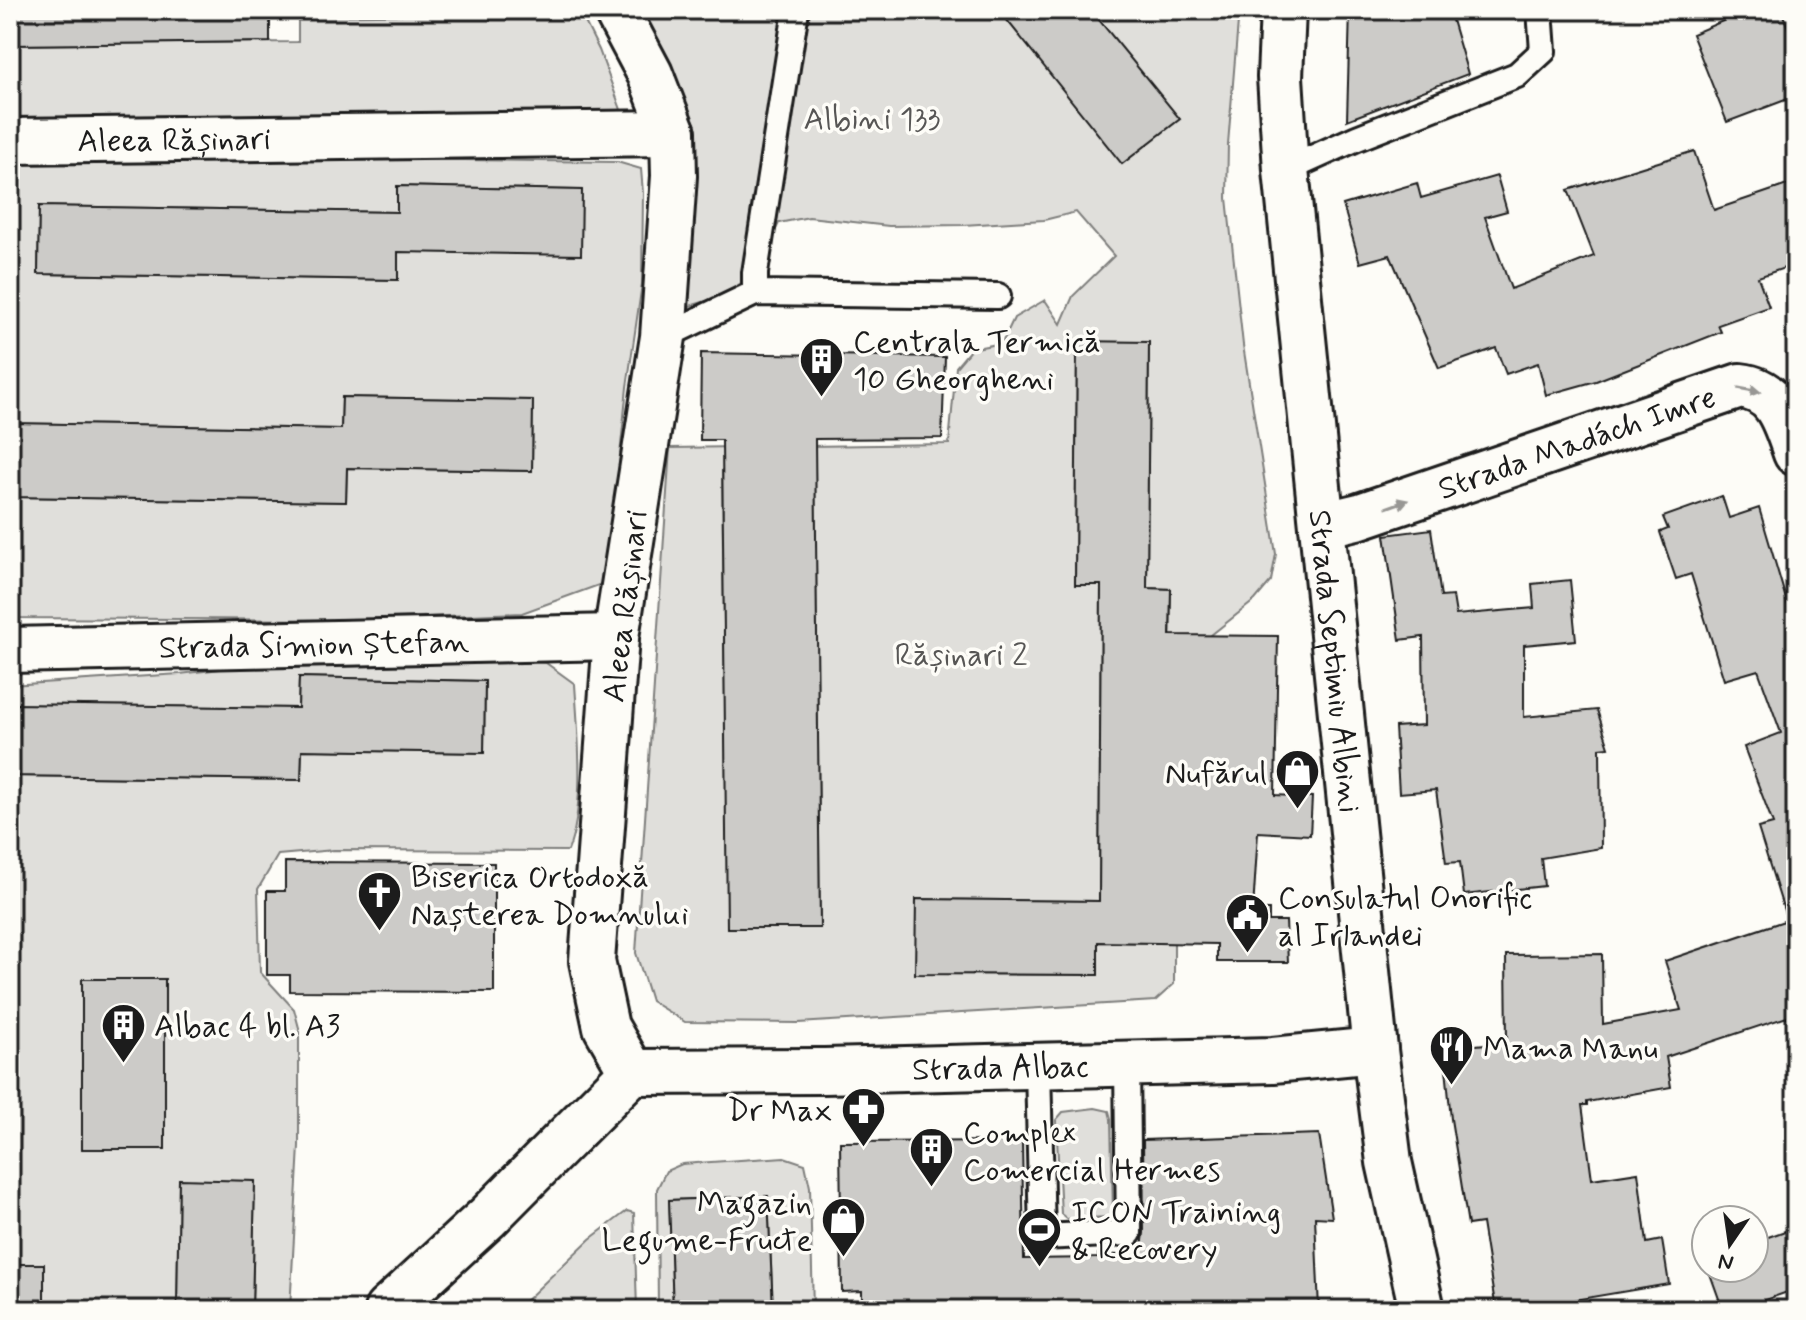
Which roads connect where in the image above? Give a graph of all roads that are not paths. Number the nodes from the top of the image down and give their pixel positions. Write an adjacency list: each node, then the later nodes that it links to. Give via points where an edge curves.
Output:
1 (616, 10): 5 (street, Aleea Rășinari)
2 (796, 10): 8 (lane)
3 (1283, 10): 7 (street, Strada Septimiu Albini, via 1280,77)
4 (1540, 10): 7 (lane, via 1543,51 1517,75)
5 (673, 133): 6 (street, Aleea Rășinari); 10 (street, Aleea Rășinari)
6 (10, 141)
7 (1286, 170): 12 (street, Strada Septimiu Albini)
8 (755, 293): 9 (lane); 10 (lane)
9 (998, 296)
10 (663, 337): 13 (street, Aleea Rășinari)
11 (1796, 453): 12 (street, Strada Madách Imre, one-way to 11, via 1740,386 1765,393 1775,403)
12 (1322, 525): 15 (street, Strada Septimiu Albini)
13 (616, 637): 14 (street, Strada Simion Ștefan); 18 (street, Aleea Rășinari, via 592,961 606,1027)
14 (10, 650)
15 (1375, 1050): 16 (street, Strada Albac, via 1273,1060); 20 (street, Strada Septimiu Albini, via 1389,1162)
16 (1127, 1064): 17 (street, Strada Albac); 17 (lane, via 1129,1233 1042,1237)
17 (1038, 1066): 18 (street, Strada Albac)
18 (632, 1072): 19 (street)
19 (387, 1310)
20 (1422, 1310)

